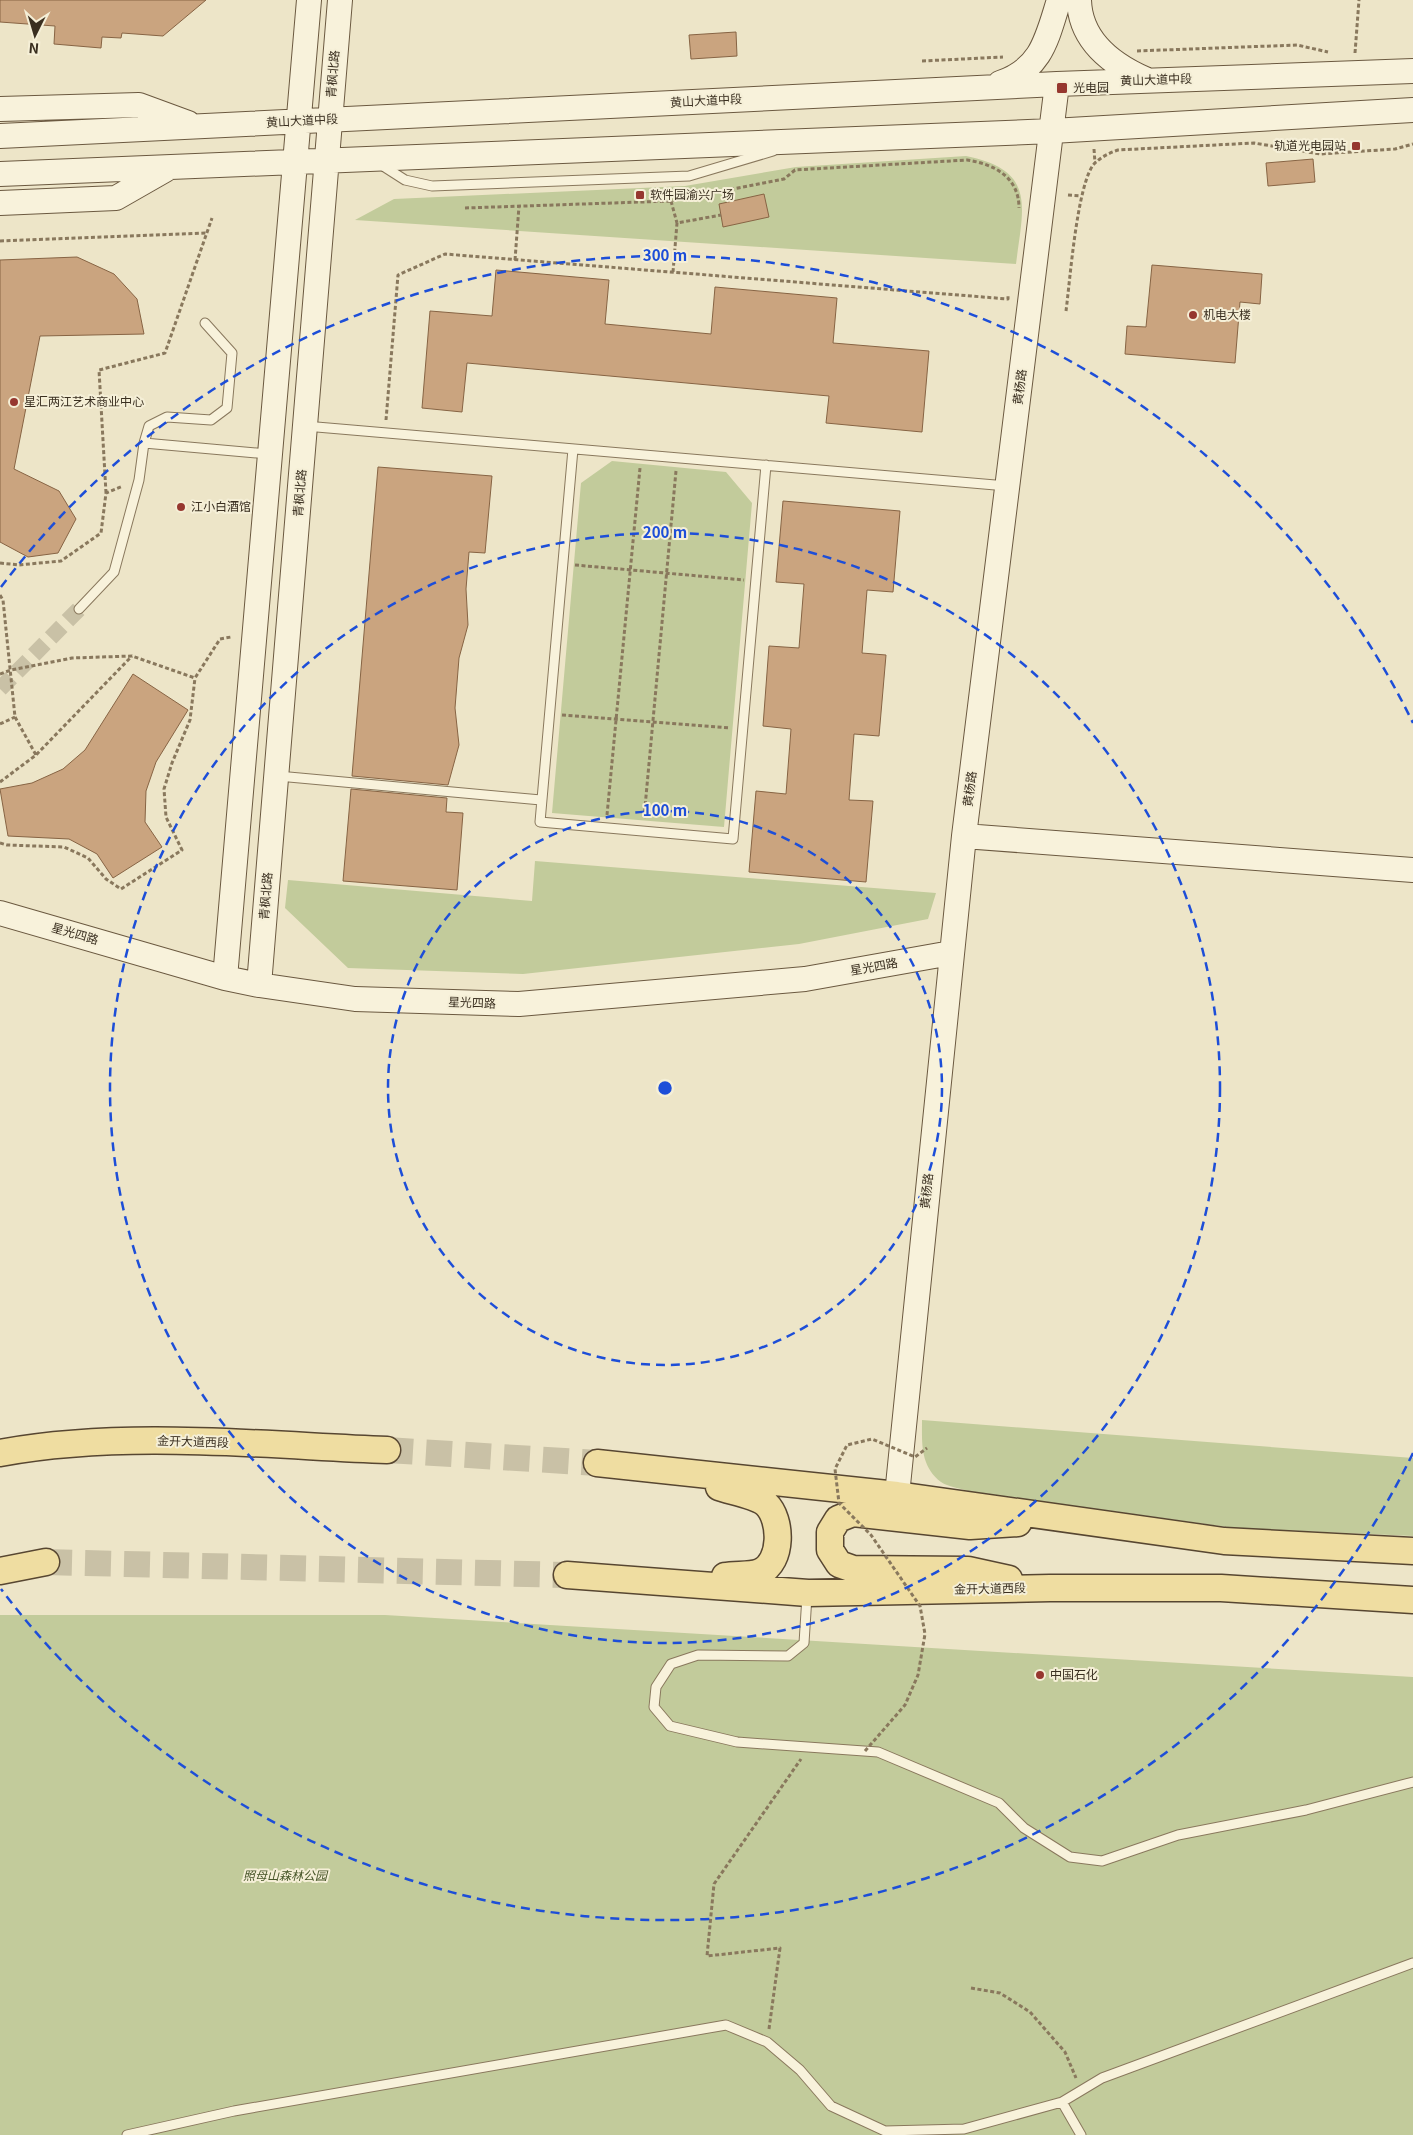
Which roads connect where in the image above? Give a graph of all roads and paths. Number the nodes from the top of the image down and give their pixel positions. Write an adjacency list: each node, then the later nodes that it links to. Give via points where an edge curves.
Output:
1 (309, 0): 20 (street)
2 (340, 0): 19 (street, 青枫北路)
3 (1059, 0): 16 (street, via 1039,56 1021,74)
4 (1079, 0): 14 (street, via 1083,24 1094,43 1114,63)
5 (1359, 0): 10 (path)
6 (1134, 52): 7 (path, via 1297,45)
7 (1329, 52)
8 (1364, 53): 10 (path)
9 (1346, 54): 10 (path)
10 (1354, 54)
11 (1005, 57): 12 (path)
12 (922, 61)
13 (1413, 71): 14 (street, 黄山大道中段)
14 (1146, 80): 15 (street, 黄山大道中段)
15 (1057, 84): 16 (street, 黄山大道中段); 22 (street, 黄杨路)
16 (989, 87): 19 (street, 黄山大道中段)
17 (0, 109): 21 (street, via 139,105)
18 (1413, 110): 22 (street)
19 (330, 120): 20 (street, 黄山大道中段); 28 (street, 青枫北路)
20 (300, 121): 21 (street, 黄山大道中段); 29 (street)
21 (197, 127): 23 (street, 黄山大道中段)
22 (1052, 131): 24 (street); 59 (street, 黄杨路)
23 (0, 136)
24 (810, 140): 27 (street); 27 (lane, via 689,176 442,186 405,180)
25 (1413, 144): 30 (path, via 1395,149 1320,154 1254,144 1118,150)
26 (1094, 148): 30 (path)
27 (369, 158): 28 (street)
28 (327, 159): 29 (street); 50 (street, 青枫北路)
29 (297, 161): 31 (street); 54 (street)
30 (1095, 164): 34 (path)
31 (169, 168): 32 (street); 36 (street, via 116,198)
32 (0, 174)
33 (1068, 194): 34 (path)
34 (1082, 196): 48 (path)
35 (671, 201): 37 (path); 40 (path, via 784,178 795,170 967,160 1001,171 1012,182 1019,199); 42 (path)
36 (0, 203)
37 (519, 206): 38 (path); 45 (path)
38 (465, 208)
39 (721, 215): 42 (path)
40 (1018, 216)
41 (212, 218): 43 (path)
42 (677, 223): 46 (path)
43 (206, 233): 44 (path); 60 (path, via 165,353 99,370)
44 (0, 241)
45 (514, 260): 46 (path); 51 (path, via 445,254 398,274)
46 (674, 272): 47 (path, via 1008,298)
47 (1009, 289)
48 (1066, 311)
49 (204, 323): 52 (lane, via 232,352 227,408 211,420 167,417 148,426)
50 (305, 426): 51 (lane); 81 (street, 青枫北路)
51 (384, 433): 53 (lane)
52 (144, 443): 54 (lane); 58 (lane)
53 (573, 449): 55 (lane); 62 (lane)
54 (271, 454): 91 (street)
55 (641, 454): 56 (lane); 63 (path)
56 (678, 458): 57 (lane); 64 (path)
57 (766, 465): 59 (lane); 65 (lane)
58 (140, 480): 60 (path); 68 (lane, via 114,572)
59 (1007, 486): 86 (street, 黄杨路)
60 (106, 493): 61 (path, via 102,533 61,562 19,566)
61 (0, 562)
62 (562, 564): 63 (path); 74 (lane)
63 (631, 570): 64 (path); 76 (path)
64 (667, 573): 65 (path); 77 (path)
65 (756, 581): 79 (lane)
66 (0, 595): 67 (path)
67 (1, 602): 71 (path)
68 (79, 609)
69 (232, 637): 73 (path, via 220,639)
70 (132, 656): 71 (path, via 72,658); 73 (path); 80 (path)
71 (11, 670): 72 (path); 75 (path)
72 (0, 674)
73 (195, 678): 87 (path, via 190,720 164,789 166,817 182,850 121,889 106,879 88,858 64,847)
74 (549, 714): 76 (path); 83 (lane)
75 (15, 717): 78 (path); 80 (path)
76 (616, 719): 77 (path); 84 (path)
77 (653, 722): 79 (path); 85 (path)
78 (0, 724)
79 (743, 730): 85 (lane, via 733,839)
80 (36, 755): 82 (path)
81 (276, 776): 83 (lane); 92 (street, 青枫北路)
82 (0, 782)
83 (542, 800): 84 (lane, via 540,822)
84 (606, 827): 85 (lane)
85 (642, 831)
86 (964, 836): 88 (street); 90 (street, 黄杨路)
87 (0, 843)
88 (1413, 870)
89 (0, 913): 91 (street, 星光四路)
90 (951, 953): 92 (street, 星光四路, via 806,980 519,1004 355,999); 98 (street, 黄杨路)
91 (225, 978): 92 (street, 星光四路)
92 (259, 985)
93 (927, 1448): 109 (path, bridge, via 915,1457 872,1439 847,1445 835,1469 839,1503 871,1535 920,1606 925,1634 918,1675 905,1705)
94 (387, 1450): 95 (main road, 金开大道西段, via 131,1440)
95 (0, 1453)
96 (597, 1463): 97 (main road)
97 (667, 1470): 98 (main road); 104 (main road, via 764,1502 774,1513 778,1531 772,1562 760,1572)
98 (897, 1495): 99 (main road)
99 (1074, 1520): 100 (main road, via 1224,1541); 105 (main road, via 970,1526 853,1513 838,1519 830,1532 830,1550 839,1564 854,1569 968,1570)
100 (1413, 1551)
101 (46, 1562): 102 (main road)
102 (0, 1571)
103 (567, 1574): 104 (main road, 金开大道西段)
104 (665, 1582): 106 (main road, 金开大道西段)
105 (1050, 1588): 106 (main road, 金开大道西段); 107 (main road, 金开大道西段, via 1220,1588)
106 (808, 1593): 108 (lane, via 804,1643 788,1656 698,1655 672,1664 656,1687 654,1707 670,1726 737,1742)
107 (1413, 1600)
108 (809, 1747): 109 (lane); 113 (path, via 714,1884 707,1956 780,1948)
109 (865, 1751): 110 (lane, via 878,1752 999,1803 1024,1828 1070,1856 1102,1861 1178,1834 1306,1810)
110 (1413, 1782)
111 (1413, 1963): 114 (lane, via 1102,2078)
112 (971, 1988): 114 (path, via 1000,1993 1030,2012 1065,2052)
113 (767, 2042): 115 (lane, via 800,2070 831,2106 885,2131 964,2130); 116 (lane, via 726,2025 234,2111)
114 (1081, 2090): 115 (lane)
115 (1062, 2102): 119 (lane)
116 (154, 2128): 117 (lane); 118 (lane)
117 (126, 2135)
118 (145, 2135)
119 (1081, 2135)

